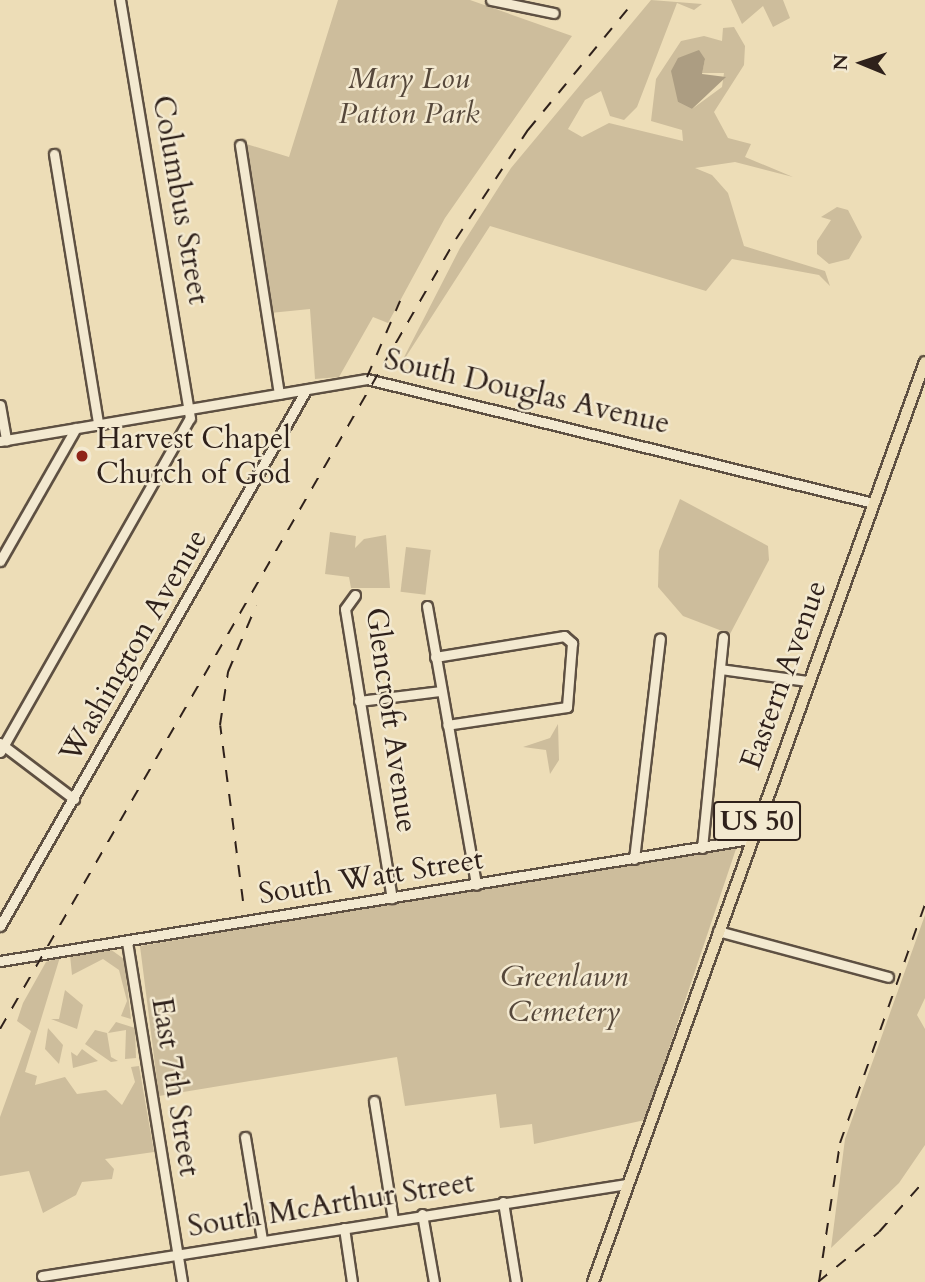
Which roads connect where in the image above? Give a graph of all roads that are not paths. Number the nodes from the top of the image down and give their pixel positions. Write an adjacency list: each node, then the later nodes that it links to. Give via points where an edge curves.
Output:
1 (120, 0): 10 (street, Columbus Street)
2 (491, 0): 3 (street)
3 (554, 13)
4 (240, 145): 8 (street)
5 (54, 154): 11 (street)
6 (925, 362): 14 (main road, Eastern Avenue / US 50)
7 (306, 390): 8 (street, South Douglas Avenue); 14 (street, South Douglas Avenue, via 367,379 387,382); 27 (street, Washington Avenue)
8 (279, 394): 10 (street, South Douglas Avenue)
9 (0, 405): 13 (street)
10 (190, 409): 11 (street, South Douglas Avenue); 26 (street, via 186,428)
11 (98, 425): 12 (street, South Douglas Avenue)
12 (76, 428): 13 (street, South Douglas Avenue); 15 (street)
13 (3, 440)
14 (873, 503): 22 (main road, Eastern Avenue / US 50)
15 (0, 561)
16 (355, 595): 24 (street, Glencroft Avenue, via 345,609)
17 (427, 606): 20 (street)
18 (723, 637): 21 (street)
19 (660, 639): 30 (street)
20 (435, 657): 23 (street); 25 (street, via 569,637 569,706)
21 (720, 670): 22 (street); 29 (street)
22 (808, 681): 28 (main road, Eastern Avenue / US 50)
23 (441, 691): 24 (street); 25 (street)
24 (359, 701): 32 (street, Glencroft Avenue)
25 (447, 725): 31 (street)
26 (1, 747): 27 (street)
27 (74, 799): 33 (street, Washington Avenue)
28 (750, 839): 29 (street, South Watt Street); 34 (main road, Eastern Avenue / US 50)
29 (702, 848): 30 (street, South Watt Street)
30 (635, 859): 31 (street, South Watt Street)
31 (477, 885): 32 (street, South Watt Street)
32 (392, 898): 35 (street, South Watt Street)
33 (0, 926)
34 (718, 931): 37 (street); 40 (main road, Eastern Avenue / US 50)
35 (127, 942): 36 (street, South Watt Street); 46 (street, East 7th Street)
36 (0, 961)
37 (888, 977)
38 (374, 1101): 43 (street)
39 (245, 1137): 45 (street)
40 (627, 1184): 41 (street, South McArthur Street); 52 (main road, Eastern Avenue / US 50)
41 (503, 1202): 42 (street, South McArthur Street); 51 (street)
42 (422, 1214): 43 (street, South McArthur Street); 50 (street)
43 (393, 1219): 44 (street, South McArthur Street)
44 (344, 1227): 45 (street, South McArthur Street); 49 (street)
45 (262, 1240): 46 (street, South McArthur Street)
46 (177, 1255): 47 (street, South McArthur Street); 48 (street, East 7th Street)
47 (42, 1276)
48 (182, 1282)
49 (352, 1282)
50 (434, 1282)
51 (516, 1282)
52 (593, 1282)

